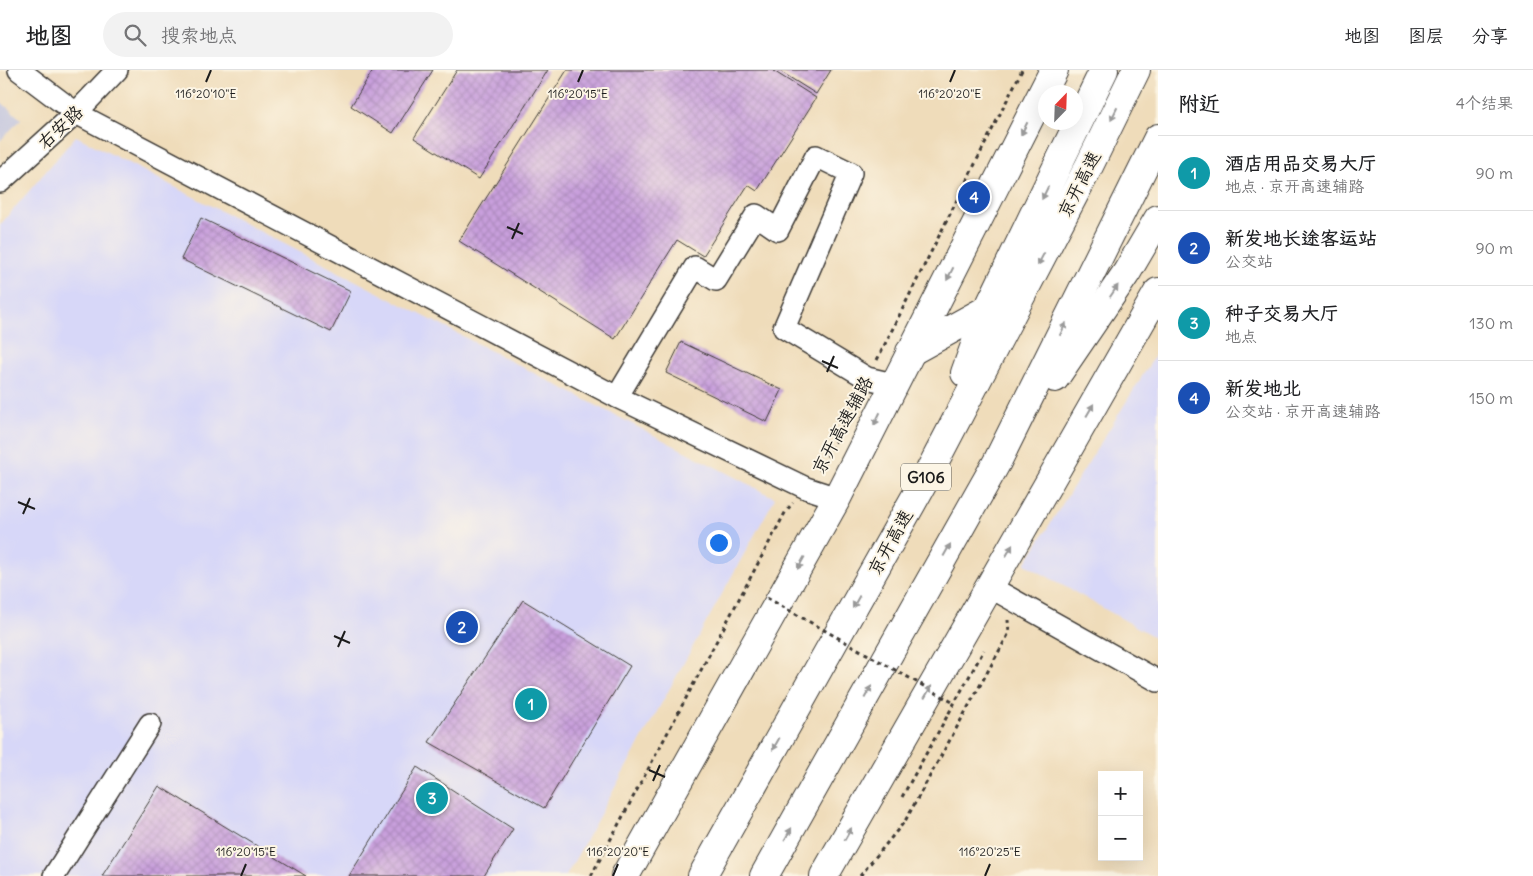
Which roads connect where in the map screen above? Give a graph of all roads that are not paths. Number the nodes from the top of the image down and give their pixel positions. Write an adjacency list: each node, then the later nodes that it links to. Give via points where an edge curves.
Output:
1 (19, 70): 6 (street)
2 (117, 70): 6 (street, 右安路)
3 (1054, 70): 12 (main road, 京开高速辅路, one-way to 12)
4 (1104, 70): 11 (main road, one-way to 11)
5 (1136, 70): 16 (main road, 京开高速 / G106, one-way to 16)
6 (76, 114): 8 (street, 右安路); 14 (street)
7 (1158, 138): 15 (main road, one-way to 7)
8 (0, 182)
9 (1158, 219): 15 (main road, one-way to 9, via 1127,272)
10 (1158, 292): 18 (main road, one-way to 10)
11 (988, 309): 12 (main road); 16 (main road)
12 (910, 352): 13 (main road, 京开高速辅路)
13 (880, 381): 14 (street, via 784,328 851,173 816,156 778,230 756,214 716,280 695,267); 17 (main road, 京开高速辅路, one-way to 17)
14 (617, 397): 17 (street, via 806,488)
15 (997, 462): 24 (main road, one-way to 15)
16 (926, 478): 23 (main road, 京开高速 / G106, one-way to 23)
17 (838, 498): 22 (main road, 京开高速辅路, one-way to 22)
18 (997, 591): 19 (street); 25 (main road, one-way to 18)
19 (1158, 681)
20 (150, 724): 21 (street)
21 (54, 876)
22 (625, 876)
23 (702, 876)
24 (764, 876)
25 (824, 876)

